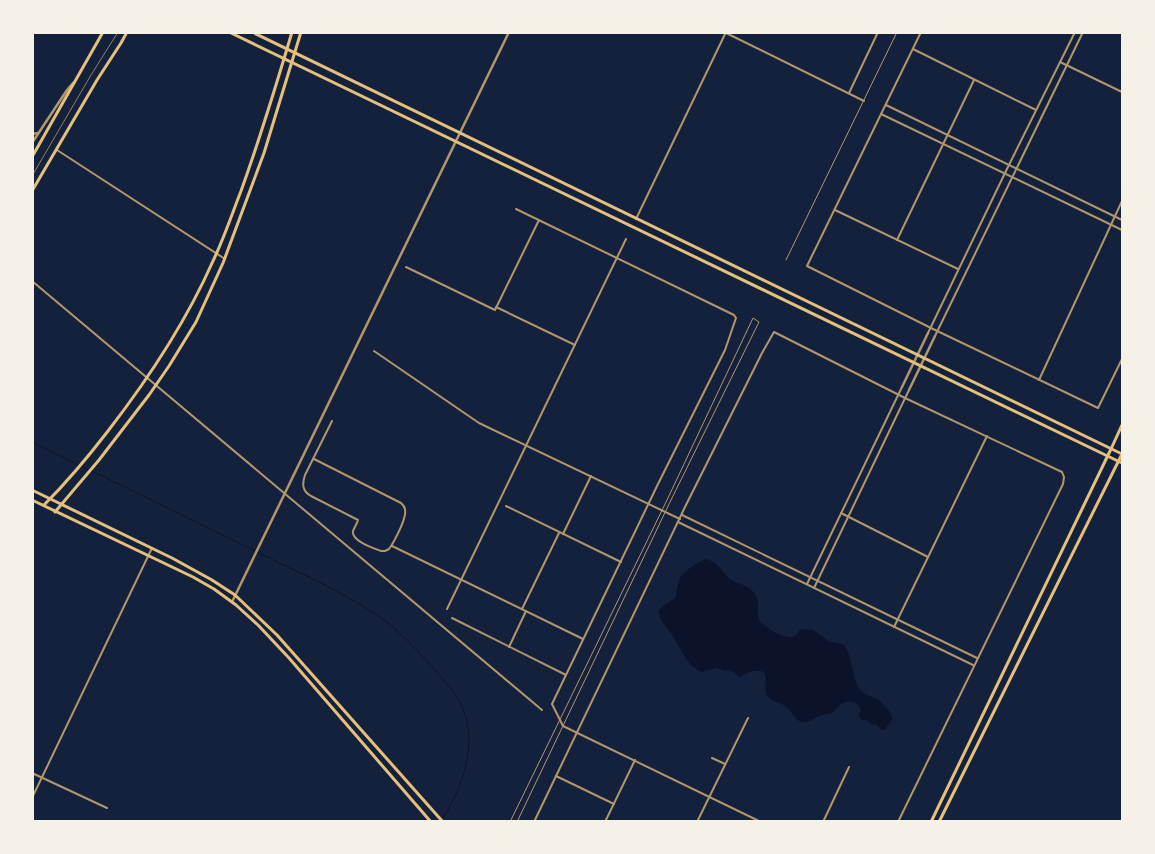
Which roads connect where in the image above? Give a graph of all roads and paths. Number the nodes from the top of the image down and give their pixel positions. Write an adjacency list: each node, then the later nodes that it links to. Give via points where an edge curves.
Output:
1 (103, 32): 21 (main road)
2 (127, 32): 36 (main road)
3 (229, 32): 17 (main road)
4 (252, 32): 14 (main road)
5 (292, 32): 14 (main road)
6 (301, 32): 16 (main road)
7 (509, 32): 30 (street)
8 (878, 32): 24 (street)
9 (897, 32): 25 (lane)
10 (921, 32): 15 (street)
11 (1075, 32): 18 (street)
12 (1083, 32): 20 (street)
13 (725, 33): 24 (street); 47 (street)
14 (287, 49): 16 (main road); 17 (main road)
15 (912, 49): 22 (street); 26 (street)
16 (294, 53): 19 (main road); 30 (main road)
17 (284, 59): 19 (main road); 54 (main road, via 253,158)
18 (1060, 62): 20 (street); 27 (street)
19 (292, 63): 33 (main road); 56 (main road, via 264,153)
20 (1067, 65): 23 (street); 39 (street)
21 (77, 79): 29 (street); 37 (main road)
22 (974, 80): 27 (street); 32 (street)
23 (1122, 92)
24 (849, 93): 25 (street)
25 (864, 100): 57 (lane)
26 (886, 104): 28 (street); 32 (street)
27 (1036, 110): 38 (street)
28 (881, 114): 35 (street); 45 (street)
29 (38, 133): 31 (street); 34 (street)
30 (460, 133): 33 (street); 47 (main road)
31 (32, 134)
32 (948, 134): 35 (street); 38 (street)
33 (456, 142): 62 (main road); 93 (street)
34 (32, 143)
35 (943, 144): 40 (street); 53 (street)
36 (57, 150): 42 (main road); 54 (street)
37 (32, 157)
38 (1009, 164): 39 (street); 40 (street)
39 (1016, 168): 41 (street); 46 (street)
40 (1005, 173): 41 (street); 59 (street)
41 (1012, 177): 50 (street); 65 (street)
42 (32, 191)
43 (1122, 201): 46 (street)
44 (516, 210): 48 (street)
45 (834, 210): 53 (street); 64 (street, via 807,266)
46 (1115, 216): 49 (street); 50 (street)
47 (636, 219): 61 (main road)
48 (539, 220): 55 (street); 63 (street)
49 (1122, 220)
50 (1112, 225): 51 (street); 76 (street)
51 (1122, 230)
52 (626, 239): 55 (street)
53 (897, 240): 59 (street)
54 (216, 253): 56 (street); 75 (main road, via 188,312)
55 (617, 258): 68 (street); 97 (street, via 736,318 725,350)
56 (225, 259): 77 (main road, via 196,322)
57 (786, 260)
58 (406, 267): 63 (street, via 495,310)
59 (958, 270): 64 (street)
60 (32, 280): 75 (street)
61 (774, 286): 62 (main road); 70 (main road)
62 (770, 292): 73 (main road)
63 (496, 307): 68 (street)
64 (931, 328): 65 (street); 66 (street)
65 (938, 331): 67 (street); 76 (street)
66 (928, 333): 70 (street)
67 (935, 336): 71 (street)
68 (575, 345): 85 (street)
69 (374, 351): 85 (street, via 479,423)
70 (917, 355): 71 (main road); 73 (street)
71 (924, 358): 74 (street); 86 (main road)
72 (1122, 359): 76 (street, via 1098,408)
73 (914, 362): 74 (main road); 78 (street)
74 (921, 366): 79 (street); 88 (main road)
75 (148, 377): 77 (street); 94 (main road)
76 (1039, 380)
77 (156, 384): 93 (street); 96 (main road)
78 (902, 387): 80 (street)
79 (909, 390): 81 (street)
80 (898, 394): 81 (street); 103 (street); 104 (street, via 774,332)
81 (905, 398): 84 (street); 105 (street)
82 (332, 421): 89 (street)
83 (1122, 425): 86 (main road)
84 (987, 436): 113 (street); 130 (street, via 1062,472 1064,477)
85 (526, 445): 91 (street); 116 (street)
86 (1111, 449): 87 (main road); 88 (main road)
87 (1122, 454): 90 (main road)
88 (1108, 456): 90 (main road); 159 (main road)
89 (314, 459): 110 (street, via 402,503 406,513); 110 (street, via 302,484 307,494 358,520 353,531 356,540 381,551)
90 (1121, 463): 160 (main road)
91 (591, 476): 97 (street); 109 (street)
92 (32, 490): 94 (main road)
93 (284, 493): 120 (street); 133 (street)
94 (51, 499): 96 (main road); 98 (main road)
95 (32, 500): 98 (main road)
96 (61, 504): 101 (main road); 111 (main road)
97 (649, 504): 100 (street); 114 (street)
98 (44, 506): 101 (main road)
99 (506, 506): 108 (street)
100 (662, 510): 102 (street); 102 (lane, via 752,318 759,322); 135 (lane)
101 (55, 512): 112 (main road)
102 (666, 512): 106 (street); 136 (lane)
103 (841, 513): 105 (street); 115 (street)
104 (682, 515): 106 (street); 115 (street)
105 (848, 517): 113 (street); 117 (street)
106 (680, 519): 107 (street)
107 (678, 522): 118 (street); 137 (street)
108 (560, 532): 109 (street); 123 (street)
109 (563, 534): 114 (street)
110 (391, 545): 116 (street)
111 (152, 548): 112 (street); 120 (main road)
112 (149, 556): 121 (main road, via 207,585); 144 (street)
113 (928, 557): 126 (street)
114 (621, 562): 128 (street)
115 (810, 577): 117 (street); 118 (street)
116 (461, 580): 122 (street); 123 (street)
117 (817, 580): 119 (street); 126 (street)
118 (807, 584): 119 (street)
119 (814, 588): 127 (street)
120 (235, 596): 121 (street); 151 (main road, via 277,635)
121 (232, 602): 150 (main road, via 283,651)
122 (447, 609)
123 (522, 609): 124 (street)
124 (526, 611): 128 (street); 129 (street)
125 (452, 618): 129 (street)
126 (898, 620): 127 (street); 130 (street)
127 (894, 627): 131 (street)
128 (583, 639): 132 (street)
129 (509, 647): 132 (street)
130 (977, 658): 131 (street)
131 (974, 666): 158 (street)
132 (566, 675): 135 (street, via 552,704)
133 (542, 710)
134 (748, 718): 140 (street)
135 (560, 720): 136 (street); 152 (lane)
136 (563, 726): 137 (street); 153 (lane)
137 (577, 732): 139 (street); 143 (street)
138 (712, 758): 140 (street)
139 (635, 760): 145 (street); 147 (street)
140 (725, 764): 145 (street)
141 (849, 767): 157 (street)
142 (32, 773): 144 (street)
143 (556, 776): 147 (street); 154 (street)
144 (42, 778): 146 (street); 148 (street)
145 (710, 796): 155 (street); 156 (street)
146 (32, 798)
147 (614, 804): 149 (street)
148 (107, 808)
149 (606, 821)
150 (431, 822)
151 (443, 822)
152 (510, 822)
153 (517, 822)
154 (534, 822)
155 (697, 822)
156 (761, 822)
157 (823, 822)
158 (898, 822)
159 (931, 822)
160 (939, 822)

